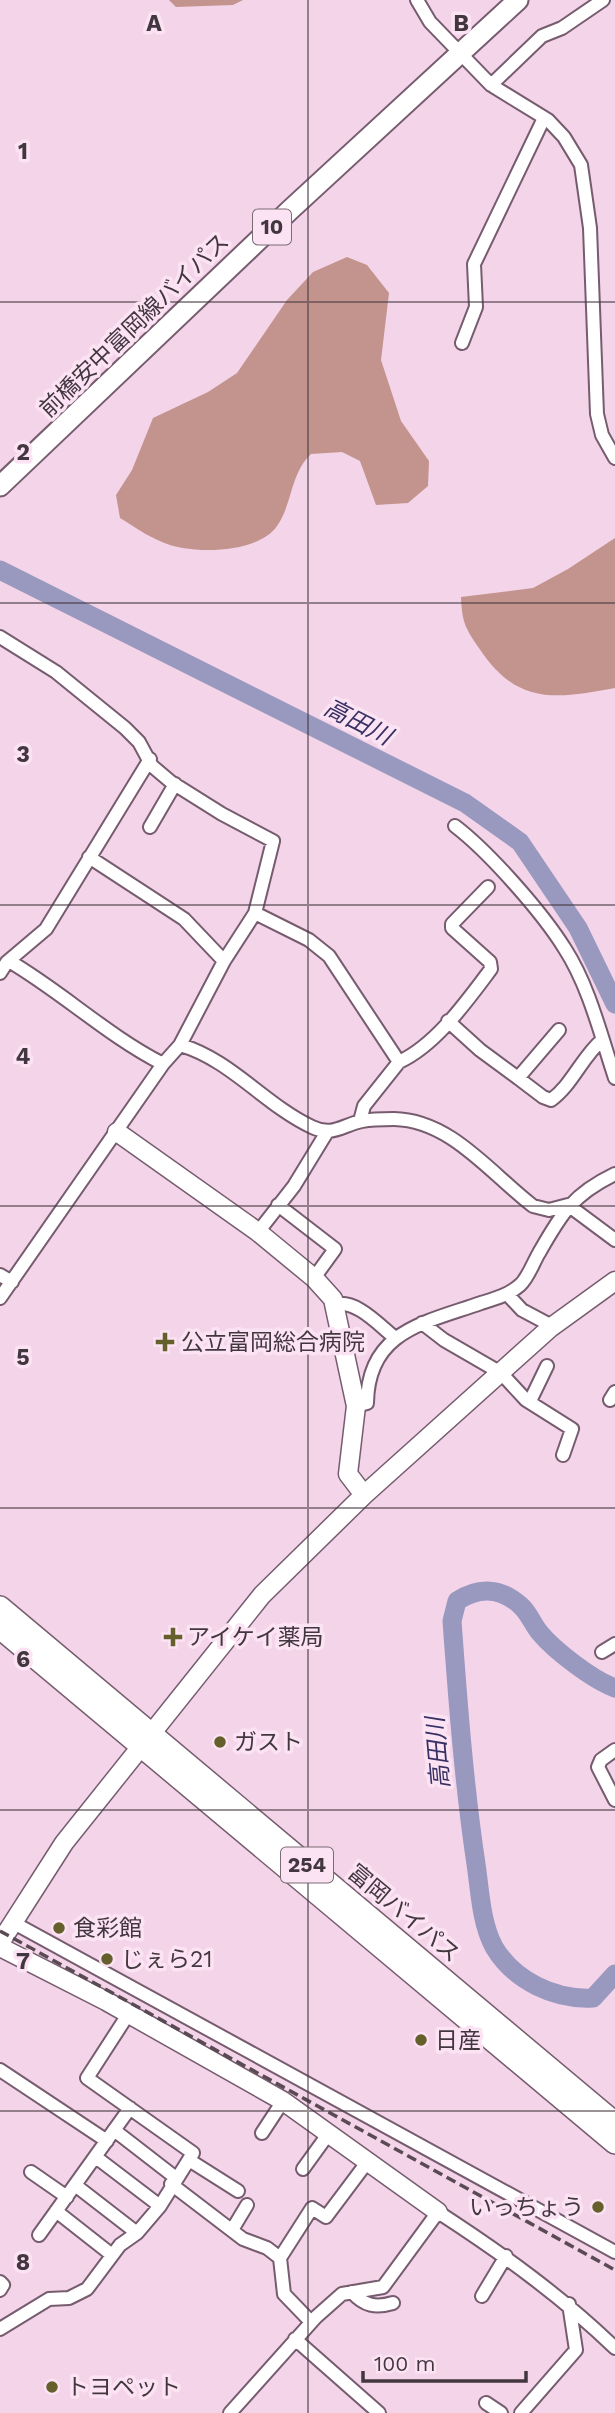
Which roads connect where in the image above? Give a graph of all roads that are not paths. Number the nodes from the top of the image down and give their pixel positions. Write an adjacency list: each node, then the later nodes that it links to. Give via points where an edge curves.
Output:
1 (418, 0): 4 (street, via 430,22)
2 (517, 0): 4 (main road, 前橋安中富岡線バイパス / 10)
3 (603, 0): 5 (street, via 542,36)
4 (460, 53): 5 (street); 9 (main road, 前橋安中富岡線バイパス / 10)
5 (491, 85): 6 (street)
6 (544, 118): 7 (street, via 474,264 476,307); 8 (street, via 564,137 581,165 590,228 597,414)
7 (462, 343)
8 (615, 457)
9 (0, 486)
10 (0, 637): 11 (street, via 56,672 125,728)
11 (150, 759): 12 (street, via 152,766); 15 (street)
12 (175, 784): 14 (street); 17 (street, via 273,841)
13 (454, 826): 22 (street, via 485,850 565,949)
14 (149, 827)
15 (89, 857): 18 (street, via 184,919); 19 (street, via 46,929)
16 (488, 887): 20 (street, via 452,928 490,962 491,969)
17 (255, 913): 18 (street); 24 (street, via 309,940 329,956)
18 (224, 961): 23 (street)
19 (4, 964): 25 (street, via 40,980 142,1054)
20 (448, 1021): 24 (street); 26 (street)
21 (559, 1030): 26 (street)
22 (602, 1040): 26 (street, via 551,1100); 27 (street)
23 (180, 1045): 25 (street); 30 (street, via 216,1061 284,1110)
24 (399, 1062): 28 (street, via 363,1106)
25 (163, 1064): 29 (street)
26 (518, 1078)
27 (615, 1078)
28 (360, 1121): 30 (street); 33 (street, via 395,1119 432,1127 456,1141 533,1206 549,1210)
29 (117, 1132): 34 (street); 39 (street)
30 (327, 1132): 32 (street)
31 (615, 1174): 33 (street, via 591,1185)
32 (278, 1205): 34 (street); 37 (street, via 335,1249)
33 (568, 1205): 35 (street); 40 (street, via 522,1284)
34 (258, 1232): 37 (street)
35 (615, 1240)
36 (0, 1275): 39 (street)
37 (314, 1278): 42 (street)
38 (615, 1281): 44 (street)
39 (12, 1282): 41 (street)
40 (507, 1294): 43 (street); 44 (street, via 522,1310)
41 (0, 1298)
42 (334, 1305): 45 (street, via 342,1302 357,1308); 49 (street)
43 (422, 1323): 45 (street); 47 (street)
44 (552, 1326): 47 (street)
45 (394, 1337): 49 (street, via 383,1347 370,1373 367,1403)
46 (547, 1366): 48 (street, via 532,1397)
47 (501, 1373): 48 (street); 51 (street)
48 (526, 1400): 50 (street, via 572,1429)
49 (356, 1406): 51 (street, via 348,1474)
50 (563, 1455)
51 (364, 1495): 56 (street, via 262,1595)
52 (0, 1607): 56 (highway, 富岡バイパス / 254)
53 (0, 1628): 56 (highway, 富岡バイパス / 254)
54 (615, 1644): 55 (street)
55 (601, 1652)
56 (145, 1739): 59 (street, via 64,1843); 65 (highway, 富岡バイパス / 254); 69 (highway, 富岡バイパス / 254)
57 (615, 1750): 58 (street, via 598,1767)
58 (615, 1800)
59 (14, 1923): 60 (street); 86 (street)
60 (0, 1945): 61 (street)
61 (129, 2013): 63 (street); 64 (street, via 87,2078)
62 (0, 2070): 68 (street)
63 (283, 2101): 66 (street); 67 (street)
64 (130, 2108): 68 (street); 71 (street, via 193,2153)
65 (615, 2123)
66 (261, 2133)
67 (330, 2133): 72 (street); 73 (street)
68 (110, 2136): 70 (street); 75 (street)
69 (615, 2143)
70 (97, 2158): 76 (street); 80 (street)
71 (188, 2160): 75 (street); 77 (street)
72 (368, 2161): 82 (street); 89 (street, via 326,2217 313,2208)
73 (303, 2169)
74 (32, 2172): 78 (street)
75 (173, 2181): 80 (street); 83 (street)
76 (75, 2185): 78 (street); 84 (street)
77 (239, 2191)
78 (67, 2196): 81 (street)
79 (247, 2204): 83 (street)
80 (160, 2206): 84 (street)
81 (56, 2211): 85 (street); 87 (street)
82 (438, 2212): 88 (street); 92 (street, via 383,2287)
83 (232, 2230): 89 (street)
84 (137, 2232): 87 (street)
85 (39, 2235)
86 (615, 2252)
87 (112, 2255): 98 (street, via 88,2289 69,2298 49,2299)
88 (506, 2256): 93 (street); 95 (street)
89 (280, 2258): 97 (street, via 284,2294)
90 (0, 2283): 91 (street)
91 (0, 2290)
92 (352, 2292): 94 (street, via 377,2307); 97 (street, via 342,2294)
93 (482, 2296)
94 (393, 2303)
95 (569, 2304): 100 (street); 105 (street, via 576,2350)
96 (0, 2314): 98 (street)
97 (311, 2322): 99 (street)
98 (1, 2328)
99 (295, 2339): 102 (street); 103 (street)
100 (615, 2348)
101 (486, 2403): 104 (street)
102 (230, 2413)
103 (379, 2413)
104 (502, 2413)
105 (521, 2413)

